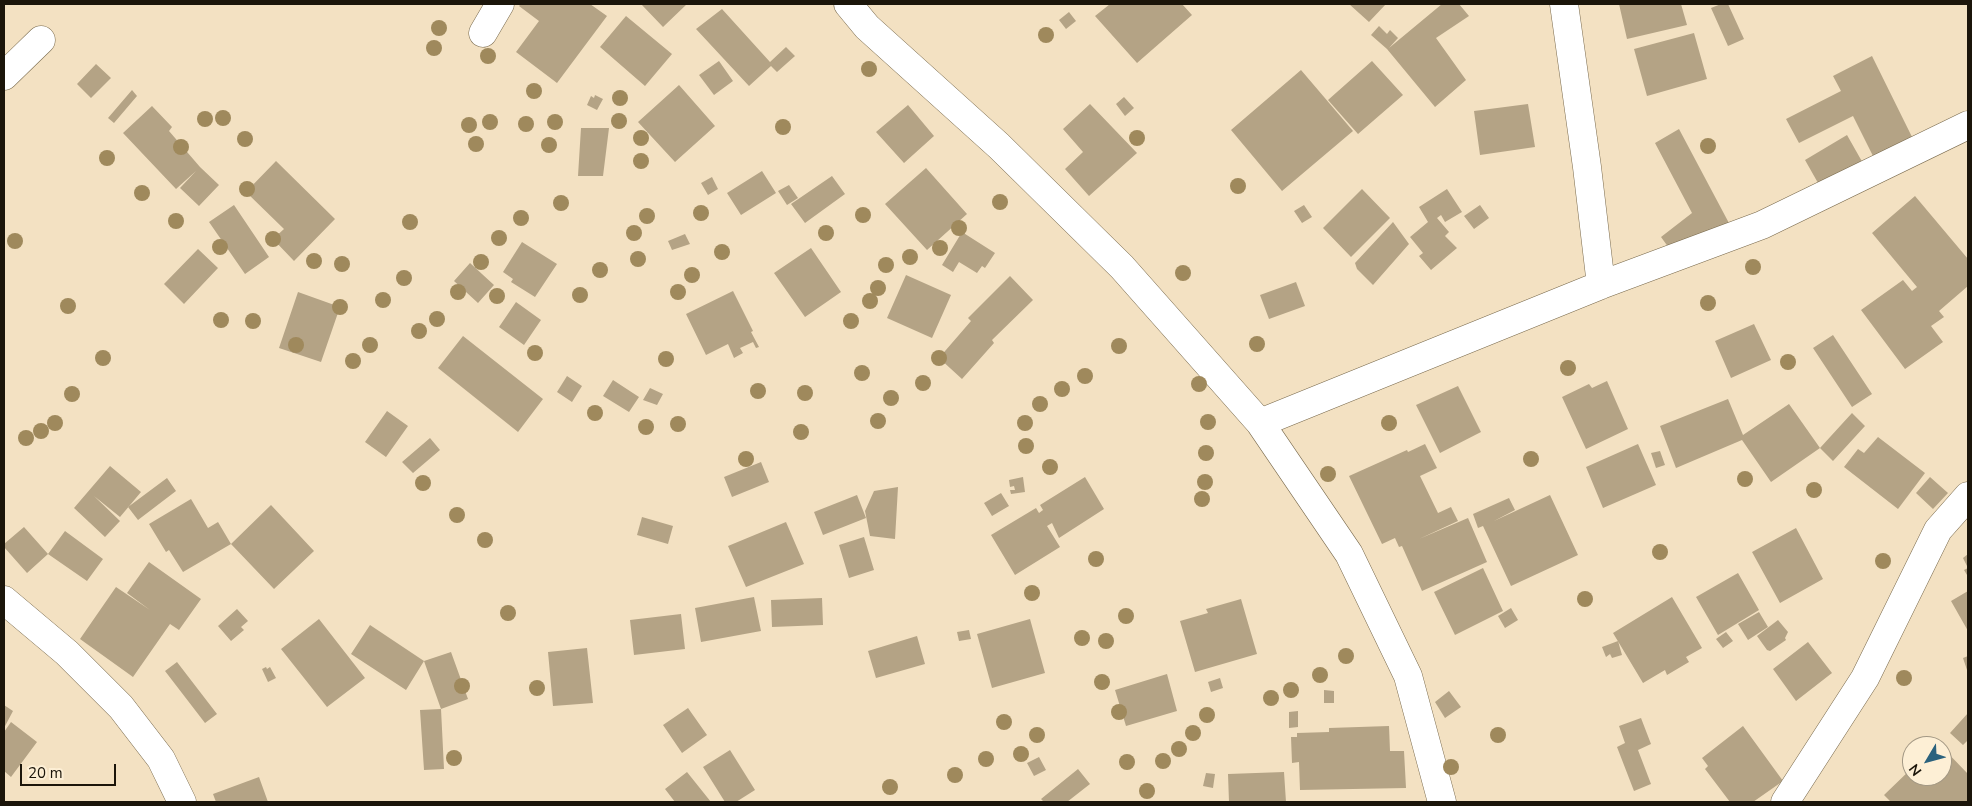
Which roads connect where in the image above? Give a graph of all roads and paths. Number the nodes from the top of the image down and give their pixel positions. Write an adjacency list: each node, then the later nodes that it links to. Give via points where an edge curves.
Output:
1 (500, 4): 4 (street)
2 (848, 4): 9 (street, via 867,27 999,146 1122,267)
3 (1564, 4): 8 (street)
4 (483, 33)
5 (41, 40): 6 (street)
6 (4, 76)
7 (1968, 125): 8 (street, via 1762,225)
8 (1601, 285): 9 (street)
9 (1260, 423): 13 (street, via 1349,554 1408,676)
10 (1968, 496): 14 (street, via 1938,530 1865,678)
11 (4, 600): 12 (street, via 67,653 121,707 161,759)
12 (182, 802)
13 (1442, 802)
14 (1785, 802)

